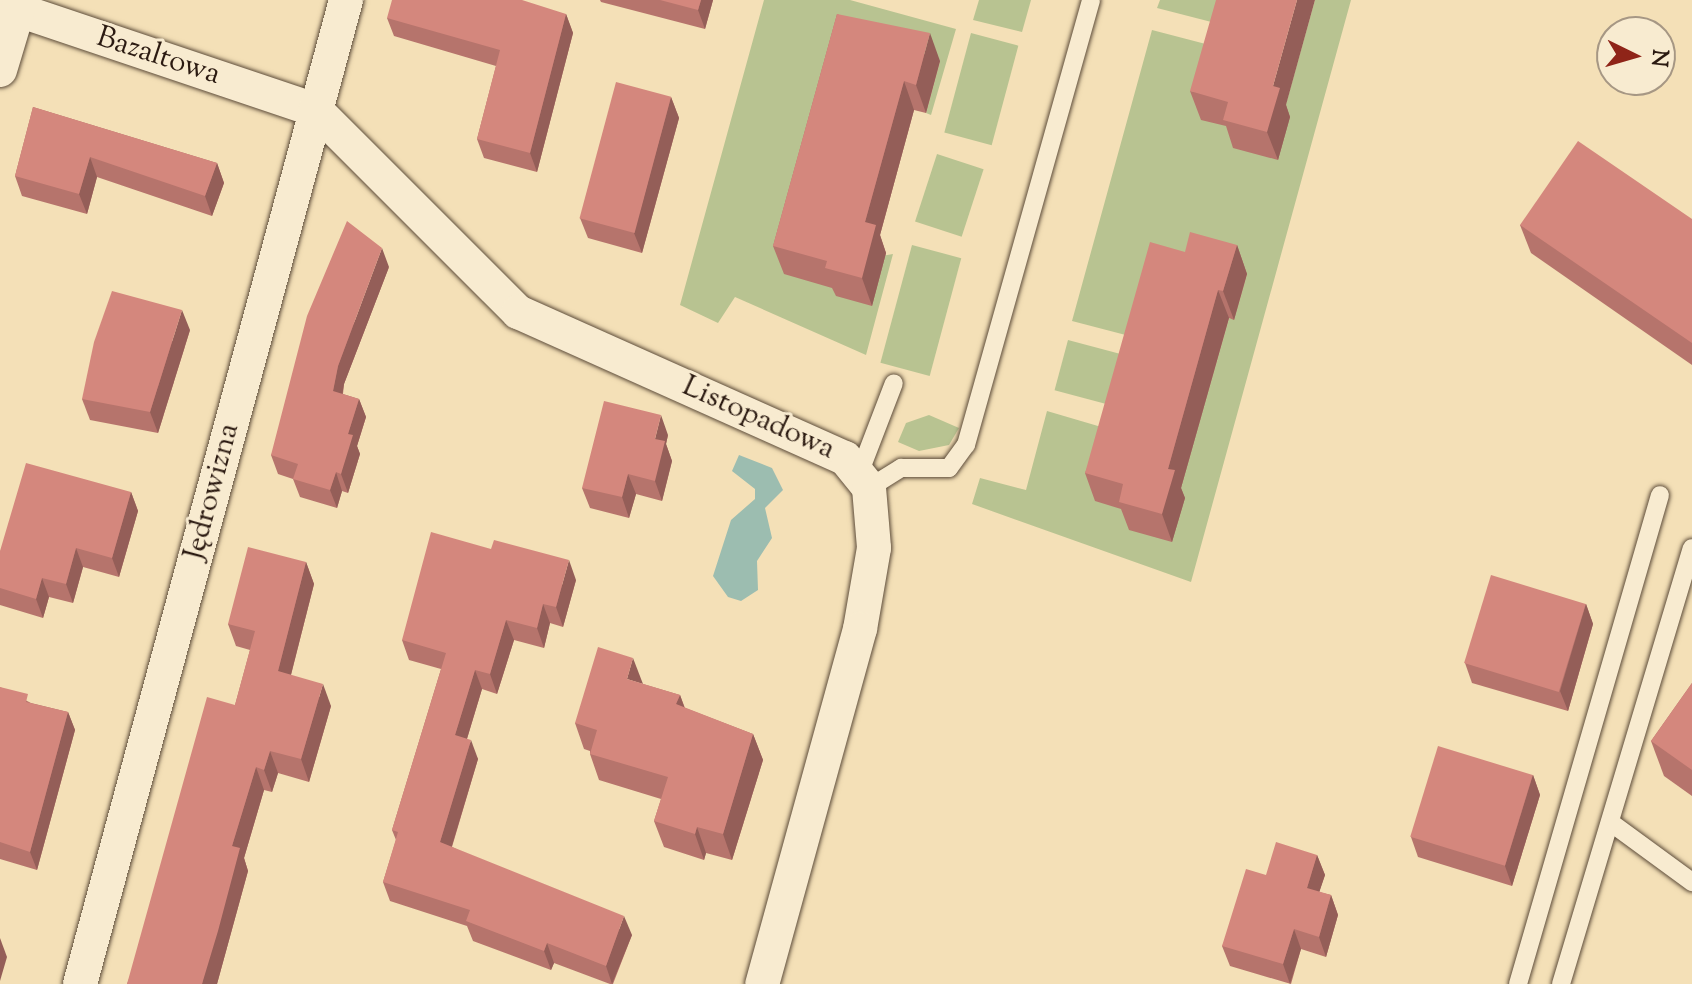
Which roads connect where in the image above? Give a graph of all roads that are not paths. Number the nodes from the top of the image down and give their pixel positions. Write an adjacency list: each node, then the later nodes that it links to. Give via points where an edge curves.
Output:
1 (346, 0): 5 (street, Jędrowizna)
2 (1091, 0): 7 (lane, via 966,445 949,468 901,468)
3 (14, 3): 4 (street); 5 (street, Bazaltowa)
4 (0, 70)
5 (316, 110): 7 (street, Listopadowa, via 518,312 845,458); 12 (street, Jędrowizna)
6 (894, 383): 7 (lane)
7 (864, 481): 13 (street, via 874,548 860,629)
8 (1660, 495): 14 (lane)
9 (1692, 548): 10 (lane)
10 (1610, 822): 11 (lane); 15 (lane)
11 (1692, 882)
12 (80, 984)
13 (762, 984)
14 (1518, 984)
15 (1561, 984)

